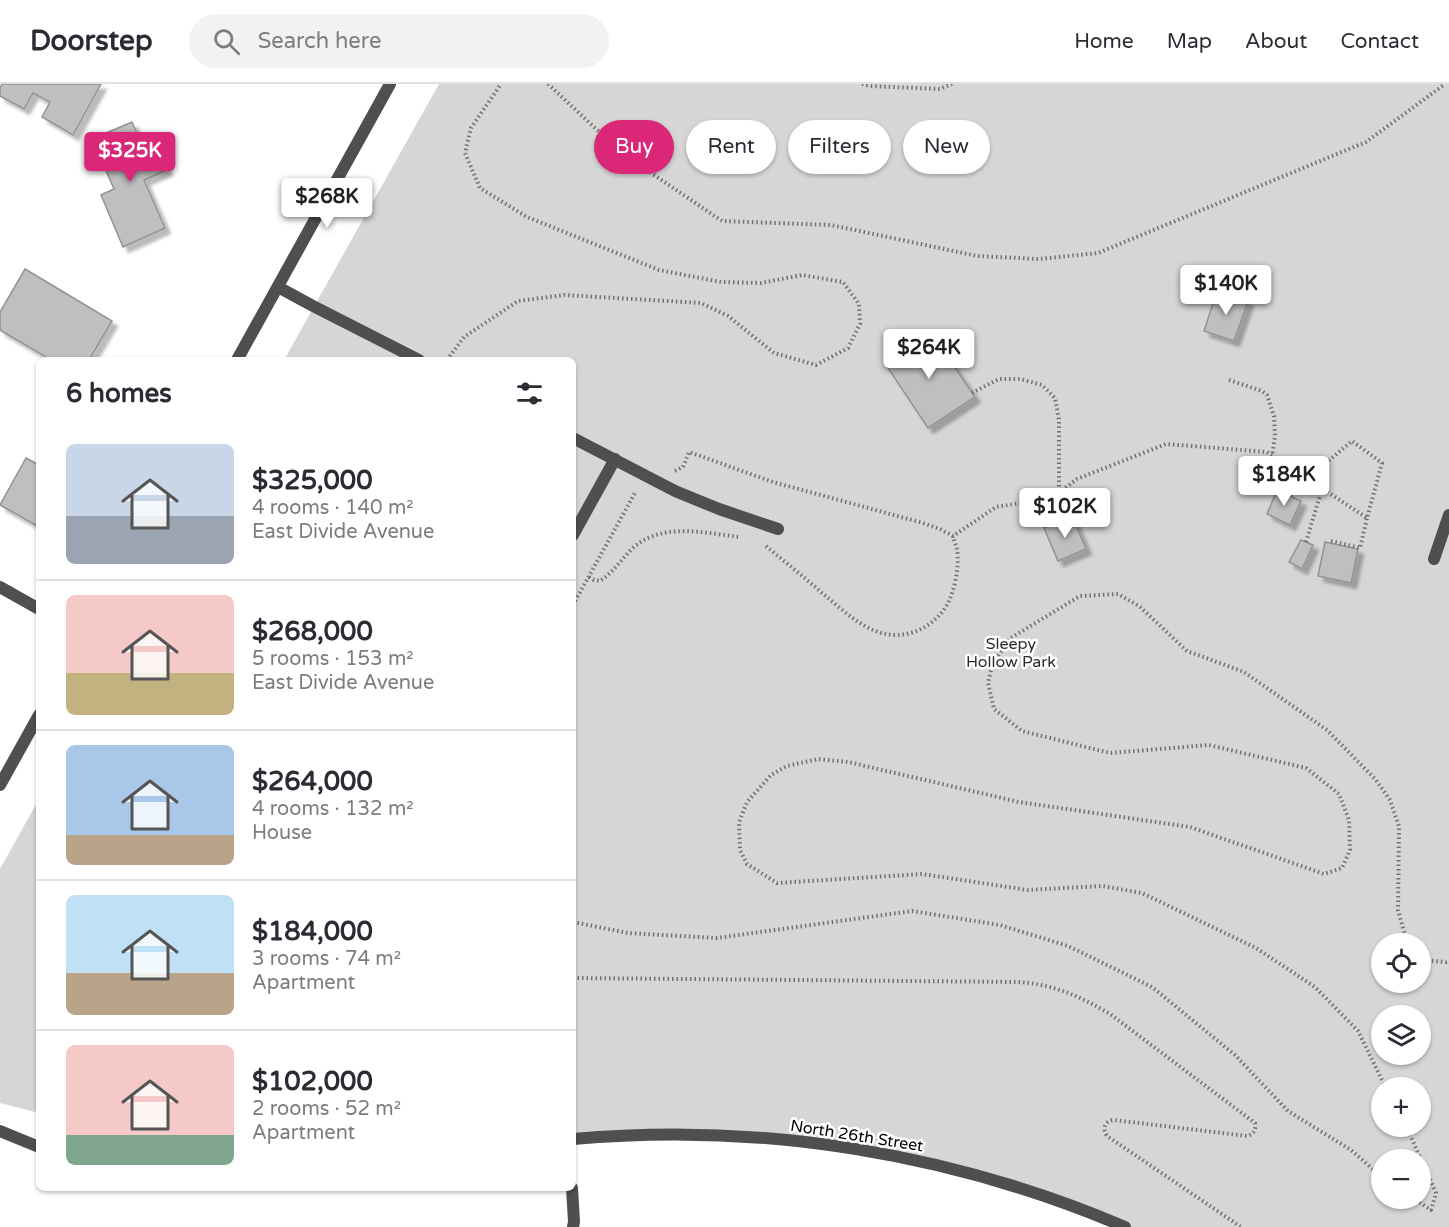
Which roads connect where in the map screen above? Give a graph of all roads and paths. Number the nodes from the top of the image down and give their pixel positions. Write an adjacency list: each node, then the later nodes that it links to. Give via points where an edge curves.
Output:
1 (390, 84): 7 (street)
2 (501, 84): 10 (path, via 471,128 465,153 480,189 528,217 659,270 721,282 802,276 843,282 859,304 860,324 848,348 816,365 774,353 728,316 701,303 564,295 518,301 464,337)
3 (548, 84): 6 (path, via 623,154 722,221 831,225 977,256 1039,259 1098,253 1366,142)
4 (862, 84): 5 (path, via 940,89)
5 (952, 84)
6 (1445, 84)
7 (278, 287): 8 (street); 9 (street)
8 (239, 357)
9 (413, 357)
10 (449, 357)
11 (1229, 380): 14 (path, via 1267,395 1274,416)
12 (972, 393): 20 (path, via 999,379 1020,379 1042,385 1055,398 1059,420)
13 (576, 440): 15 (street)
14 (1272, 456): 16 (path); 20 (path, via 1267,452 1166,444 1077,479)
15 (615, 459): 25 (street, via 675,491); 26 (street)
16 (1297, 473): 17 (path); 21 (path)
17 (1307, 479): 19 (path); 23 (path, via 1352,441 1382,463)
18 (773, 482): 27 (path, via 922,523)
19 (1322, 489): 23 (path); 30 (path)
20 (1059, 494): 24 (path, via 1054,509); 27 (path, via 996,507)
21 (1290, 496)
22 (1449, 514): 32 (street)
23 (1367, 518): 29 (path, via 1360,548)
24 (1059, 521)
25 (778, 529)
26 (576, 530)
27 (952, 536): 31 (path, via 957,561 945,608 923,628 892,636 858,622)
28 (741, 538): 33 (path, via 686,532 658,534 627,553 600,581)
29 (1331, 541)
30 (1305, 542)
31 (762, 543)
32 (1434, 559)
33 (589, 577)
34 (0, 587): 35 (street)
35 (36, 607)
36 (36, 720): 37 (street)
37 (0, 785)
38 (576, 923): 47 (path, via 628,933 717,938 912,911 1000,925 1068,946 1152,987 1236,1055 1288,1111 1351,1150)
39 (1404, 933): 43 (path, via 1398,909 1399,826 1390,800 1376,780 1327,730 1244,672 1186,651 1139,606 1118,594 1080,596 1009,639 992,666 988,683 994,709 1022,731 1110,753 1209,744 1306,768 1339,794 1349,820 1350,850 1342,868 1324,874 1190,827 1019,802 848,762 819,759 787,766 771,775 747,802 739,822 740,850 747,864 777,883 922,874 1028,890 1102,886 1142,893 1256,948 1315,987 1358,1031)
40 (1431, 961): 41 (path)
41 (1449, 962)
42 (576, 978): 53 (path, via 1018,982 1060,989 1110,1014 1256,1123 1252,1135 1247,1136 1114,1120 1104,1127 1107,1136)
43 (1381, 1077)
44 (0, 1131): 46 (street)
45 (576, 1139): 52 (street, North 26th Street, via 690,1135 852,1148 1012,1185)
46 (36, 1146)
47 (1371, 1167)
48 (1431, 1182): 50 (path, via 1436,1193)
49 (572, 1191): 51 (street)
50 (1430, 1209)
51 (573, 1227)
52 (1125, 1227)
53 (1241, 1227)

